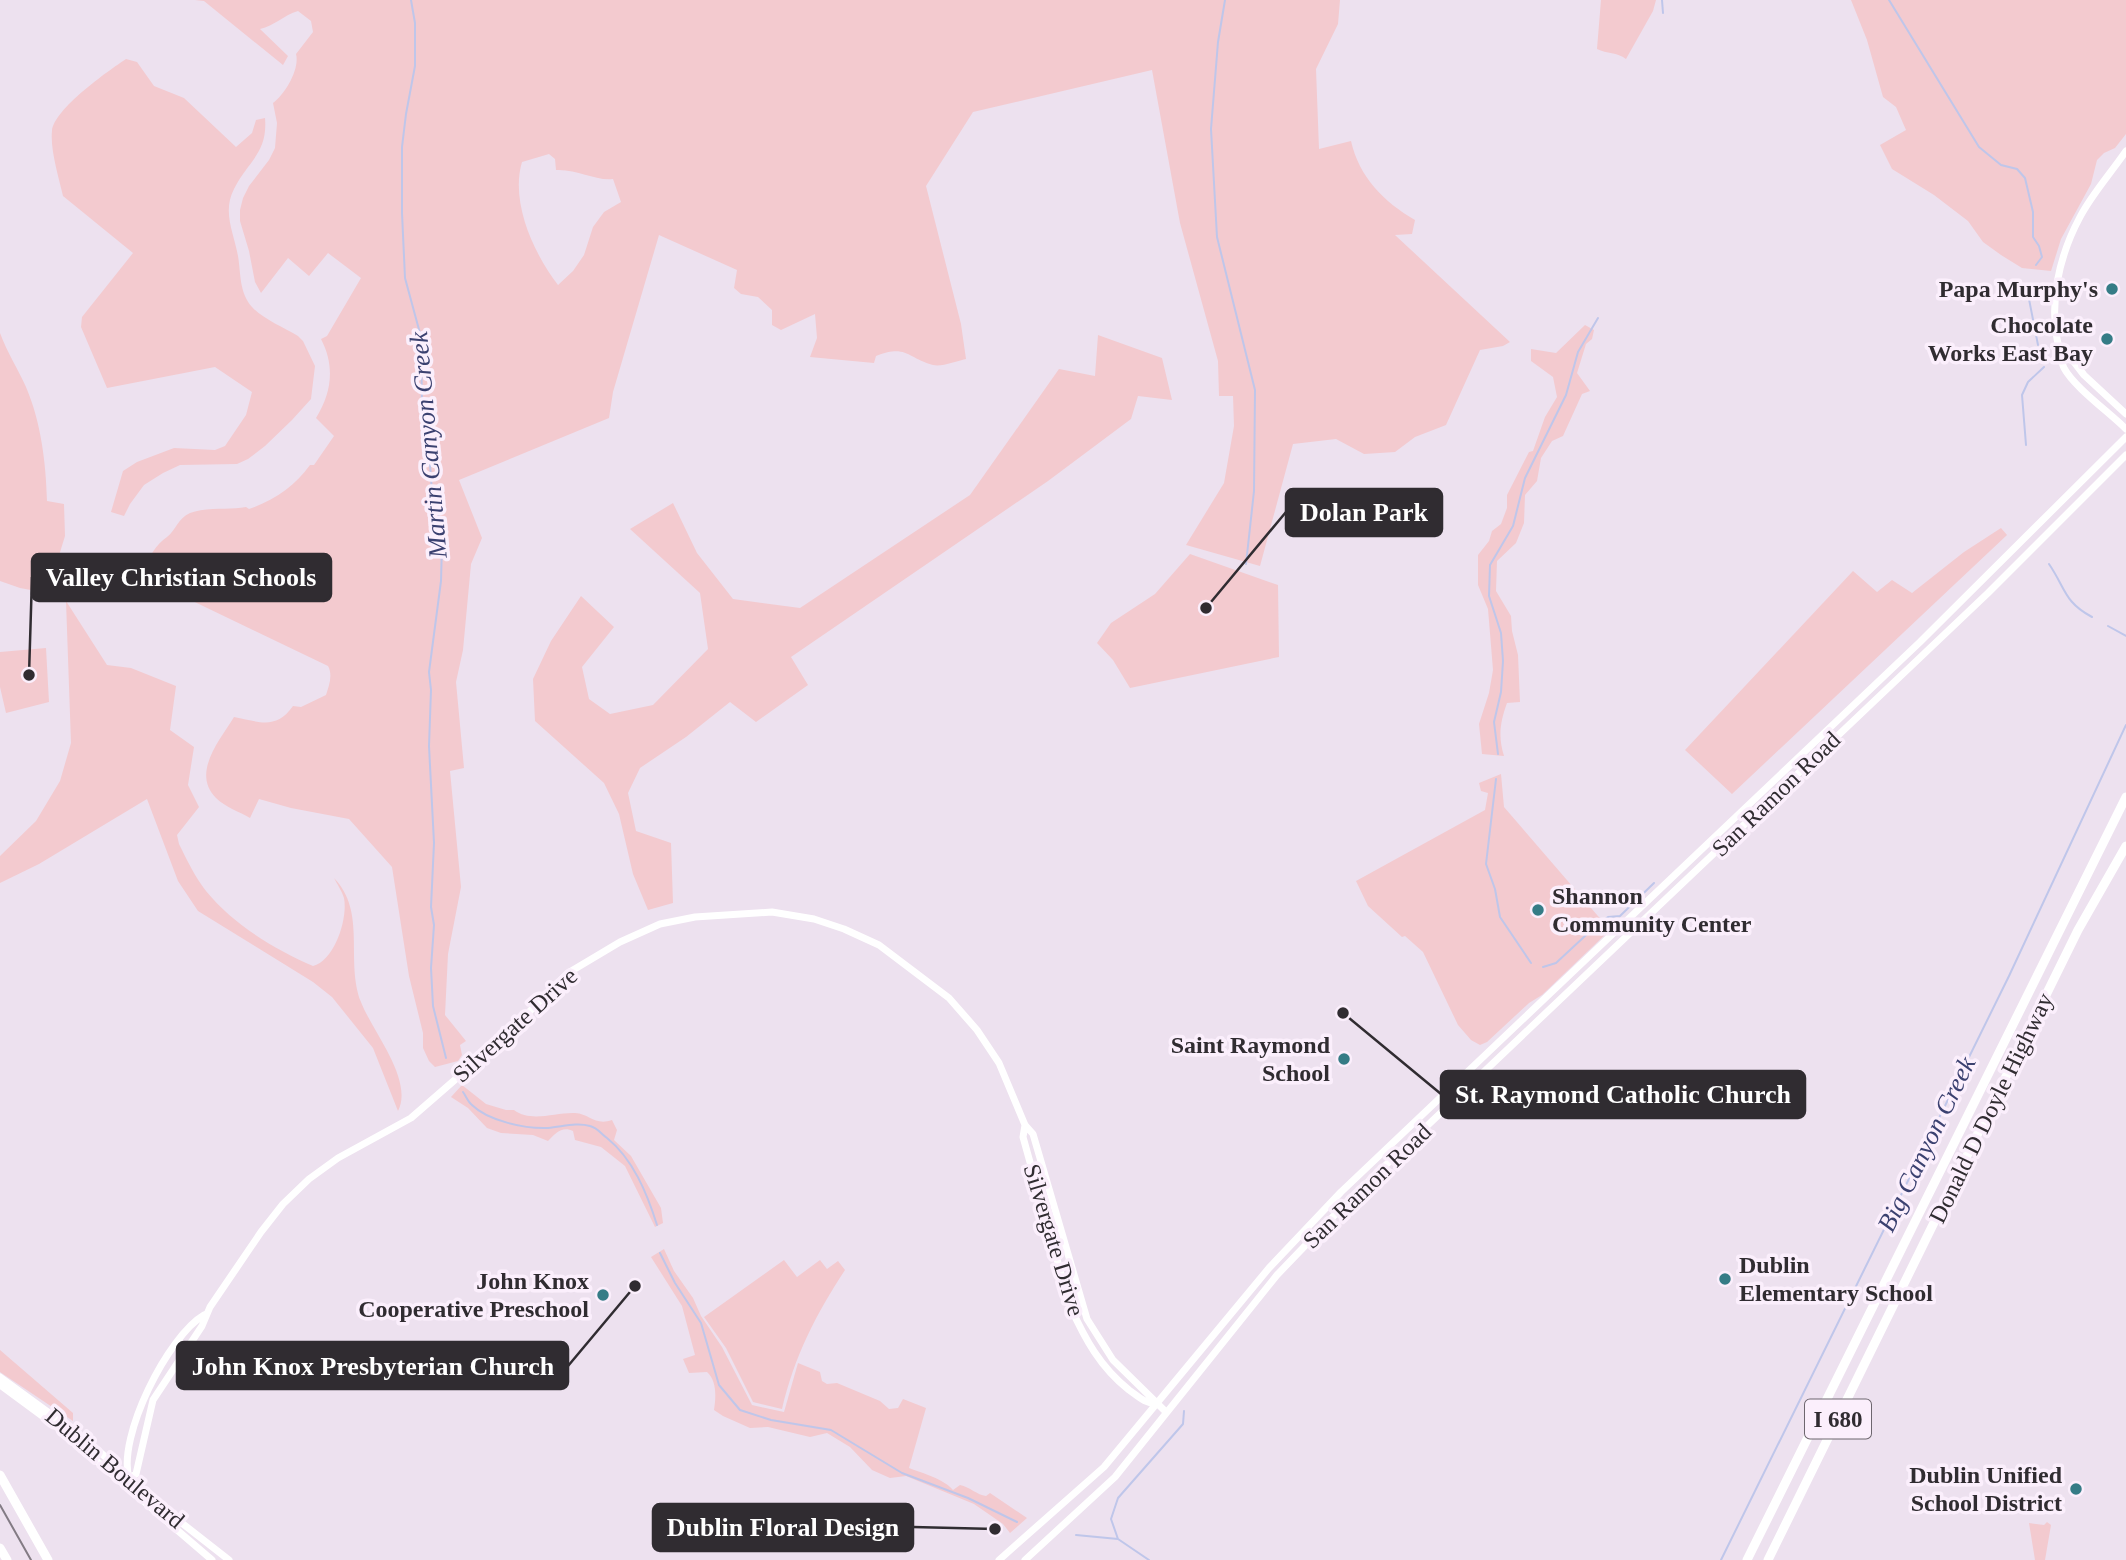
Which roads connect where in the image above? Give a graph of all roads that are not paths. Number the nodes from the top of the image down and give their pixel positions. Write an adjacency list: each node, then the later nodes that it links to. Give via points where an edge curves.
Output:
1 (2126, 151): 2 (main road, via 2080,216 2062,261 2054,312)
2 (2060, 351): 3 (main road); 4 (main road, via 2071,378)
3 (2126, 415)
4 (2126, 429)
5 (2126, 437): 12 (main road, San Ramon Road, via 1920,642 1340,1192)
6 (2126, 455): 15 (main road, San Ramon Road, via 1988,593 1349,1200 1277,1275)
7 (2126, 797): 25 (highway, Donald D Doyle Highway / I 680)
8 (2126, 846): 26 (highway, Donald D Doyle Highway / I 680, via 2078,930)
9 (1025, 1125): 13 (main road, Silvergate Drive, via 1033,1134 1087,1319 1113,1360); 14 (main road, Silvergate Drive, via 1023,1137 1079,1326 1112,1376 1146,1403); 17 (main road, Silvergate Drive, via 1003,1072 977,1030 949,998 879,945 814,919 772,912 695,916 660,924 568,973 503,1038 411,1118 338,1158 283,1204 205,1315 153,1400 136,1474)
10 (0, 1377): 17 (main road, Dublin Boulevard, via 64,1423)
11 (0, 1385): 17 (main road, Dublin Boulevard)
12 (1167, 1390): 13 (main road); 14 (main road, San Ramon Road)
13 (1146, 1391): 14 (main road, Silvergate Drive)
14 (1157, 1404): 15 (main road, Silvergate Drive); 23 (main road, San Ramon Road, via 1104,1467)
15 (1166, 1412): 24 (main road, San Ramon Road, via 1115,1477)
16 (0, 1475): 20 (highway)
17 (127, 1482): 21 (main road, Dublin Boulevard); 22 (main road, Dublin Boulevard)
18 (0, 1548): 19 (highway)
19 (7, 1560)
20 (48, 1560)
21 (212, 1560)
22 (229, 1560)
23 (999, 1560)
24 (1025, 1560)
25 (1747, 1560)
26 (1768, 1560)

